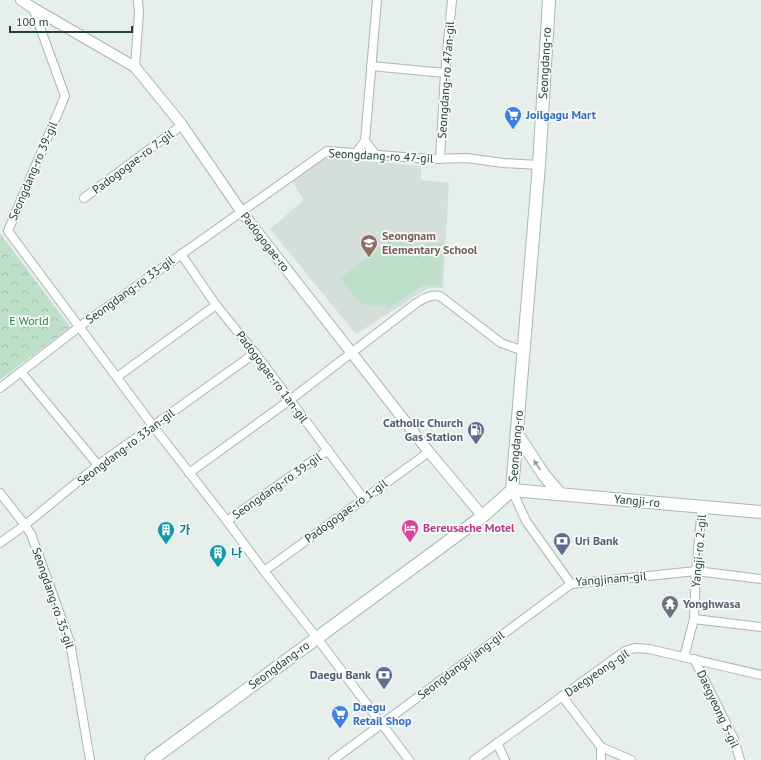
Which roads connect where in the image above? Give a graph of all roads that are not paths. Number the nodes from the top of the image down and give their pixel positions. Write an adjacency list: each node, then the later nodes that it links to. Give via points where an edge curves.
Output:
1 (138, 0): 7 (street)
2 (377, 0): 6 (street)
3 (452, 0): 8 (street, Seongdang-ro 47an-gil)
4 (549, 0): 14 (main road, Seongdang-ro)
5 (28, 3): 7 (street, Padogogae-ro); 19 (street, Seongdang-ro 39-gil, via 65,96 8,231)
6 (371, 66): 8 (street); 10 (street)
7 (135, 67): 9 (street, Padogogae-ro)
8 (445, 73): 13 (street, Seongdang-ro 47an-gil)
9 (182, 125): 15 (street, Padogogae-ro 7-gil); 16 (street, Padogogae-ro)
10 (365, 140): 11 (street); 12 (street)
11 (356, 153): 12 (street, Seongdang-ro 47-gil); 16 (street, Seongdang-ro 47-gil, via 327,151)
12 (375, 154): 13 (street, Seongdang-ro 47-gil)
13 (440, 159): 14 (street, Seongdang-ro 47-gil, via 467,158)
14 (539, 165): 20 (main road, Seongdang-ro)
15 (84, 198)
16 (241, 211): 17 (street, Seongdang-ro 33-gil); 22 (street, Padogogae-ro)
17 (181, 254): 18 (street, Padogogae-ro 1an-gil); 19 (street, Seongdang-ro 33-gil)
18 (216, 304): 21 (street, Padogogae-ro 1an-gil); 24 (street)
19 (79, 327): 23 (street, Seongdang-ro 33-gil); 24 (street, Seongdang-ro 39-gil)
20 (524, 351): 22 (street, via 501,343 440,296 435,295 415,304); 28 (main road, Seongdang-ro)
21 (255, 353): 26 (street, Padogogae-ro 1an-gil); 27 (street, Seongdang-ro 33an-gil)
22 (352, 353): 26 (street); 30 (street, Padogogae-ro)
23 (21, 372): 25 (street, Seongdang-ro 33-gil); 31 (street)
24 (117, 377): 27 (street, Seongdang-ro 39-gil)
25 (0, 388)
26 (290, 400): 29 (street, Padogogae-ro 1an-gil); 32 (street)
27 (153, 426): 31 (street, Seongdang-ro 33an-gil); 32 (street, Seongdang-ro 39-gil)
28 (517, 434): 33 (main road, Seongdang-ro); 35 (main road, one-way to 28)
29 (328, 450): 36 (street, Padogogae-ro 1an-gil); 40 (street, Seongdang-ro 39-gil)
30 (429, 452): 36 (street, Padogogae-ro 1-gil); 39 (street, Padogogae-ro)
31 (98, 465): 41 (street, Seongdang-ro 33an-gil)
32 (189, 473): 40 (street, Seongdang-ro 39-gil)
33 (512, 490): 35 (main road, Yangji-ro); 39 (main road, Seongdang-ro); 46 (street, Yangjinam-gil, via 526,521)
34 (0, 493): 41 (street, Seongdang-ro 35-gil)
35 (560, 494): 37 (main road, Yangji-ro)
36 (364, 499): 43 (street, Padogogae-ro 1-gil)
37 (702, 507): 38 (main road, Yangji-ro); 44 (street, Yangji-ro 2-gil)
38 (761, 512)
39 (483, 516): 49 (main road, Seongdang-ro)
40 (228, 521): 43 (street, Seongdang-ro 39-gil)
41 (25, 525): 42 (street, Seongdang-ro 33an-gil); 57 (street, Seongdang-ro 35-gil, via 31,534 70,642)
42 (0, 543)
43 (264, 571): 49 (street, Seongdang-ro 39-gil)
44 (696, 571): 45 (street, Yangjinam-gil); 46 (street, Yangjinam-gil); 47 (street, Yangji-ro 2-gil)
45 (761, 579)
46 (571, 584): 54 (street, Seongdangsijang-gil)
47 (694, 619): 48 (street); 50 (street, Yangji-ro 2-gil)
48 (761, 627)
49 (317, 638): 54 (street); 58 (main road, Seongdang-ro)
50 (684, 657): 51 (street, Daegyeong-gil); 53 (street, Daegyeong-gil, via 649,649 635,648 625,651)
51 (694, 659): 52 (street, Daegyeong-gil); 65 (street, Daegyeong 5-gil, via 734,739)
52 (761, 675)
53 (562, 696): 55 (street, Daegyeong-gil); 56 (street)
54 (382, 724): 59 (street, Seongdangsijang-gil); 60 (street)
55 (498, 743): 61 (street, Daegyeong-gil); 62 (street)
56 (601, 747): 63 (street); 64 (street)
57 (90, 760)
58 (151, 760)
59 (333, 760)
60 (408, 760)
61 (474, 760)
62 (505, 760)
63 (601, 760)
64 (631, 760)
65 (740, 760)

